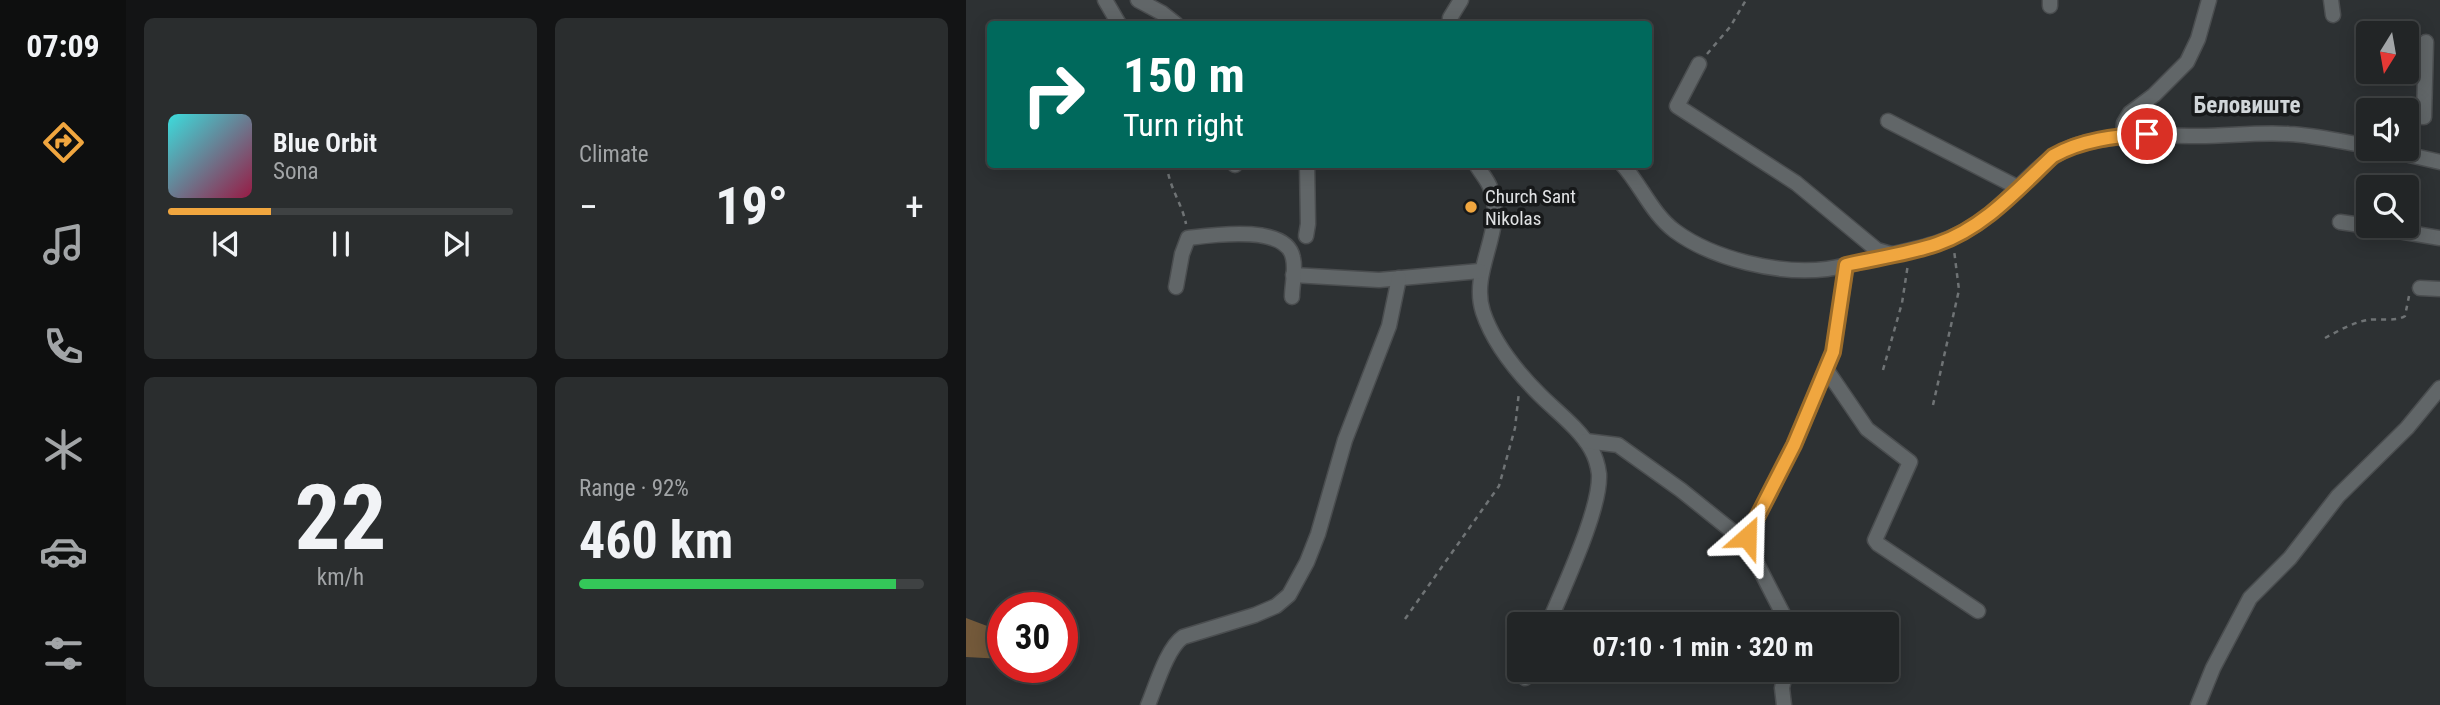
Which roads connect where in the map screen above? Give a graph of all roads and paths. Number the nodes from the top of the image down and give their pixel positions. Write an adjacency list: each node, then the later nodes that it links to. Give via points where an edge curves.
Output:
1 (1105, 0): 6 (street)
2 (1461, 0): 8 (street)
3 (1746, 0): 10 (path)
4 (2209, 0): 13 (street, via 2187,62 2130,113)
5 (1142, 1): 7 (street)
6 (1117, 21)
7 (1172, 21)
8 (1450, 21)
9 (2426, 42): 11 (street, via 2424,117)
10 (1699, 64): 30 (street, via 1676,106 1796,183 1877,250)
11 (2419, 117)
12 (1888, 121): 21 (street)
13 (2123, 136): 14 (street, via 2289,134); 21 (street, via 2062,151)
14 (2356, 142)
15 (2419, 157): 16 (street)
16 (2440, 162)
17 (1168, 168): 27 (path)
18 (1307, 168): 25 (street)
19 (1478, 168): 32 (street, via 1490,188 1494,214 1493,233)
20 (1625, 168): 31 (street, via 1674,231 1715,252 1773,267 1813,270)
21 (2019, 188): 26 (street, via 1978,223)
22 (2340, 222): 23 (street)
23 (2356, 224)
24 (2419, 234): 28 (street)
25 (1306, 236)
26 (1952, 237): 29 (street); 44 (path, via 1959,290)
27 (1188, 238): 33 (street, via 1265,235 1280,240 1293,258); 35 (street)
28 (2440, 238)
29 (1911, 251): 30 (street); 41 (path)
30 (1892, 254): 31 (street)
31 (1846, 265): 40 (street, via 1833,352)
32 (1480, 271): 34 (street); 42 (street, via 1483,311)
33 (1293, 275): 34 (street); 38 (street)
34 (1399, 278): 52 (street, via 1389,326 1345,440 1318,534 1289,595 1255,615 1176,642)
35 (1176, 287)
36 (2420, 288): 37 (street); 39 (path, via 2410,291 2401,319 2362,321)
37 (2440, 289)
38 (1292, 297)
39 (2325, 338)
40 (1826, 369): 46 (street, via 1794,445 1748,530); 47 (street, via 1867,429 1910,462 1875,540)
41 (1883, 370)
42 (1520, 375): 45 (street); 50 (path, via 1515,428 1499,486)
43 (2440, 388): 54 (street, via 2250,598)
44 (1933, 405)
45 (1586, 441): 46 (street, via 1618,445); 48 (street, via 1596,461 1597,492)
46 (1747, 543): 49 (street)
47 (1978, 611)
48 (1553, 612)
49 (1780, 612)
50 (1405, 619)
51 (1783, 682): 53 (street)
52 (1148, 705)
53 (1784, 705)
54 (2198, 705)

